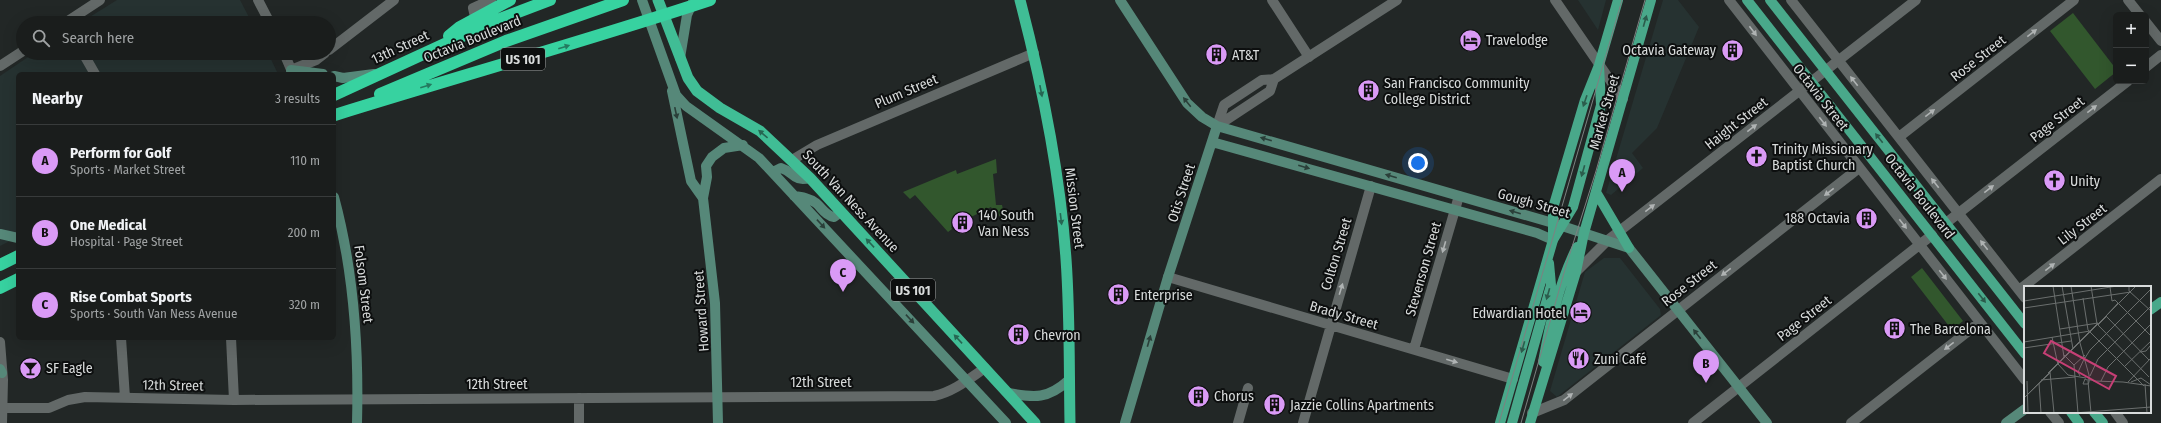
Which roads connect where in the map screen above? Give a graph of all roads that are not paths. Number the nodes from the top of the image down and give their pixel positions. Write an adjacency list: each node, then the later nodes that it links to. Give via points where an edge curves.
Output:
1 (100, 0): 28 (street)
2 (258, 0): 29 (street)
3 (394, 0): 33 (street)
4 (491, 0): 31 (street, via 473,8)
5 (510, 0): 34 (highway, via 460,27)
6 (548, 0): 31 (main road, 13th Street); 34 (highway, Octavia Boulevard)
7 (623, 0): 60 (highway, Octavia Boulevard, via 472,55)
8 (629, 0): 61 (main road, via 473,55)
9 (642, 0): 51 (main road)
10 (658, 0): 39 (highway, South Van Ness Avenue / US 101)
11 (694, 0): 39 (main road, via 687,16)
12 (710, 0): 62 (highway, US 101, one-way to 12, via 584,41)
13 (1020, 0): 35 (highway, Mission Street)
14 (1120, 0): 63 (main road, one-way to 14, via 1187,103)
15 (1272, 0): 38 (street)
16 (1397, 0): 38 (street)
17 (1555, 0): 44 (street)
18 (1618, 0): 44 (main road, Market Street)
19 (1651, 0): 59 (main road, Market Street, one-way to 19)
20 (1729, 0): 56 (street, Octavia Street, one-way to 56)
21 (1747, 0): 54 (main road, Octavia Boulevard)
22 (1770, 0): 47 (main road, Octavia Boulevard)
23 (1792, 0): 43 (street)
24 (1916, 0): 43 (street, Haight Street)
25 (2074, 0): 64 (street, Rose Street, one-way to 25)
26 (2128, 0): 27 (street)
27 (2138, 12)
28 (76, 16)
29 (266, 16)
30 (2149, 26): 32 (street)
31 (478, 27): 50 (main road, 13th Street)
32 (2161, 41)
33 (336, 45)
34 (428, 51): 57 (highway)
35 (1034, 52): 67 (street, Plum Street, via 817,145); 115 (highway, Mission Street, one-way to 115, via 1053,158 1066,259)
36 (2161, 55): 45 (street)
37 (16, 56): 46 (street)
38 (1309, 56): 53 (street)
39 (680, 58): 67 (highway, South Van Ness Avenue / US 101, one-way to 39, via 760,131 701,95 688,78)
40 (87, 60): 48 (street)
41 (287, 60): 49 (street)
42 (316, 60): 49 (street)
43 (1839, 60): 47 (street, Haight Street); 64 (street, one-way to 43)
44 (1599, 65): 59 (street); 82 (main road, Market Street, one-way to 82, via 1585,100 1553,208); 82 (main road, Market Street, one-way to 82, via 1602,105 1573,207)
45 (2149, 65)
46 (0, 66)
47 (1826, 71): 54 (street, Haight Street); 81 (main road, Octavia Boulevard, one-way to 47)
48 (94, 72)
49 (292, 72)
50 (376, 74): 52 (main road); 58 (main road, 13th Street)
51 (668, 75): 66 (main road, via 676,95 686,106); 76 (main road, Howard Street, one-way to 76, via 691,181)
52 (336, 76)
53 (1274, 79): 63 (street, via 1270,91); 63 (street, via 1262,80 1224,105)
54 (1812, 82): 56 (street, Haight Street); 86 (main road, Octavia Boulevard)
55 (2124, 84): 80 (street, Page Street, one-way to 55)
56 (1799, 92): 68 (street, Octavia Street, one-way to 68); 83 (street, Haight Street, one-way to 56)
57 (336, 93)
58 (336, 93)
59 (1623, 99): 73 (main road, Market Street)
60 (336, 114)
61 (336, 114)
62 (336, 114)
63 (1217, 126): 65 (main road, Otis Street); 75 (main road, Gough Street, one-way to 63)
64 (1899, 137): 80 (street, one-way to 64)
65 (1212, 142): 72 (main road, Gough Street, one-way to 72); 96 (main road, Otis Street)
66 (743, 145): 69 (main road); 76 (main road, Howard Street, via 724,148 712,157 706,166 708,177)
67 (792, 160): 70 (highway, South Van Ness Avenue / US 101)
68 (1859, 168): 90 (street, Octavia Street, one-way to 90); 103 (street, Rose Street, one-way to 103)
69 (773, 172): 70 (main road, via 781,168 795,178); 74 (main road)
70 (810, 178): 79 (highway, South Van Ness Avenue / US 101)
71 (2161, 179): 98 (street, Lily Street, one-way to 71)
72 (1371, 186): 78 (main road, Gough Street); 106 (street, Colton Street, one-way to 72)
73 (1596, 192): 83 (main road); 84 (main road, Market Street)
74 (794, 196): 79 (main road, via 805,197 815,202 829,216 834,217); 117 (main road, one-way to 117)
75 (1458, 196): 78 (street, Stevenson Street); 82 (main road, Gough Street, one-way to 75)
76 (703, 198): 122 (main road, Howard Street, via 715,303)
77 (336, 206): 125 (main road, Folsom Street, via 354,305)
78 (1454, 210): 88 (main road, Gough Street, via 1537,233); 110 (street, Stevenson Street, one-way to 110)
79 (841, 212): 112 (highway, South Van Ness Avenue / US 101, one-way to 79)
80 (1959, 214): 81 (street, Page Street); 100 (street, one-way to 80)
81 (1946, 223): 105 (main road, Octavia Boulevard)
82 (1557, 224): 84 (main road, Gough Street); 88 (main road, Market Street)
83 (1619, 232): 89 (street, Haight Street); 91 (main road)
84 (1584, 233): 89 (main road, Gough Street); 95 (main road, Market Street); 121 (main road, Market Street, via 1567,267 1548,332)
85 (0, 234): 87 (main road)
86 (1932, 235): 90 (street, Page Street); 111 (main road, Octavia Boulevard, one-way to 111)
87 (16, 238)
88 (1553, 240): 92 (main road, Market Street)
89 (1608, 240): 91 (main road, Gough Street); 95 (street, Haight Street)
90 (1919, 244): 104 (street, Octavia Street, one-way to 104); 118 (street, Page Street)
91 (1629, 248): 103 (main road)
92 (1549, 255): 116 (main road, Market Street, one-way to 116); 145 (main road, Market Street, one-way to 145, via 1551,285)
93 (16, 256): 94 (highway)
94 (0, 264)
95 (1576, 272): 121 (main road, Market Street)
96 (1168, 277): 106 (street, Brady Street); 141 (main road, Otis Street, one-way to 96)
97 (16, 280): 99 (highway)
98 (2032, 286)
99 (0, 288)
100 (2022, 294)
101 (2161, 302): 102 (main road)
102 (2151, 309)
103 (1678, 310): 118 (main road, one-way to 103); 133 (street, Rose Street, one-way to 103, via 1564,400)
104 (1980, 322): 114 (street, Octavia Street); 148 (street, one-way to 148)
105 (2024, 323)
106 (1330, 326): 110 (street, Brady Street); 143 (street, Colton Street)
107 (120, 340): 123 (street)
108 (231, 340): 126 (street)
109 (0, 342): 113 (street)
110 (1414, 349): 116 (street, Brady Street, one-way to 116)
111 (2024, 353)
112 (985, 368): 117 (street, 12th Street); 120 (highway, South Van Ness Avenue / US 101)
113 (1, 371): 127 (street)
114 (2024, 379)
115 (1069, 380): 120 (main road, via 1057,391 1042,395); 140 (highway, Mission Street)
116 (1513, 380): 144 (main road, Market Street)
117 (968, 381): 122 (street, 12th Street, via 934,396); 138 (main road)
118 (1739, 387): 146 (street, Page Street); 147 (main road)
119 (1248, 388): 142 (street)
120 (1008, 393): 139 (highway, South Van Ness Avenue / US 101)
121 (1538, 393): 133 (main road, Market Street)
122 (719, 397): 124 (street, 12th Street); 137 (main road, Howard Street)
123 (125, 398): 126 (street, 12th Street); 127 (street, 12th Street, via 84,397 49,408)
124 (579, 398): 125 (street, 12th Street); 136 (street)
125 (358, 399): 126 (street, 12th Street); 135 (main road, Folsom Street)
126 (234, 400)
127 (3, 408): 134 (street)
128 (2024, 409): 149 (main road)
129 (2051, 413): 150 (street)
130 (2072, 413): 151 (main road)
131 (2095, 413): 152 (main road)
132 (2116, 413): 153 (street)
133 (1531, 418)
134 (2, 423)
135 (357, 423)
136 (579, 423)
137 (718, 423)
138 (1006, 423)
139 (1035, 423)
140 (1070, 423)
141 (1125, 423)
142 (1238, 423)
143 (1303, 423)
144 (1500, 423)
145 (1512, 423)
146 (1692, 423)
147 (1767, 423)
148 (1851, 423)
149 (2006, 423)
150 (2059, 423)
151 (2079, 423)
152 (2103, 423)
153 (2123, 423)

